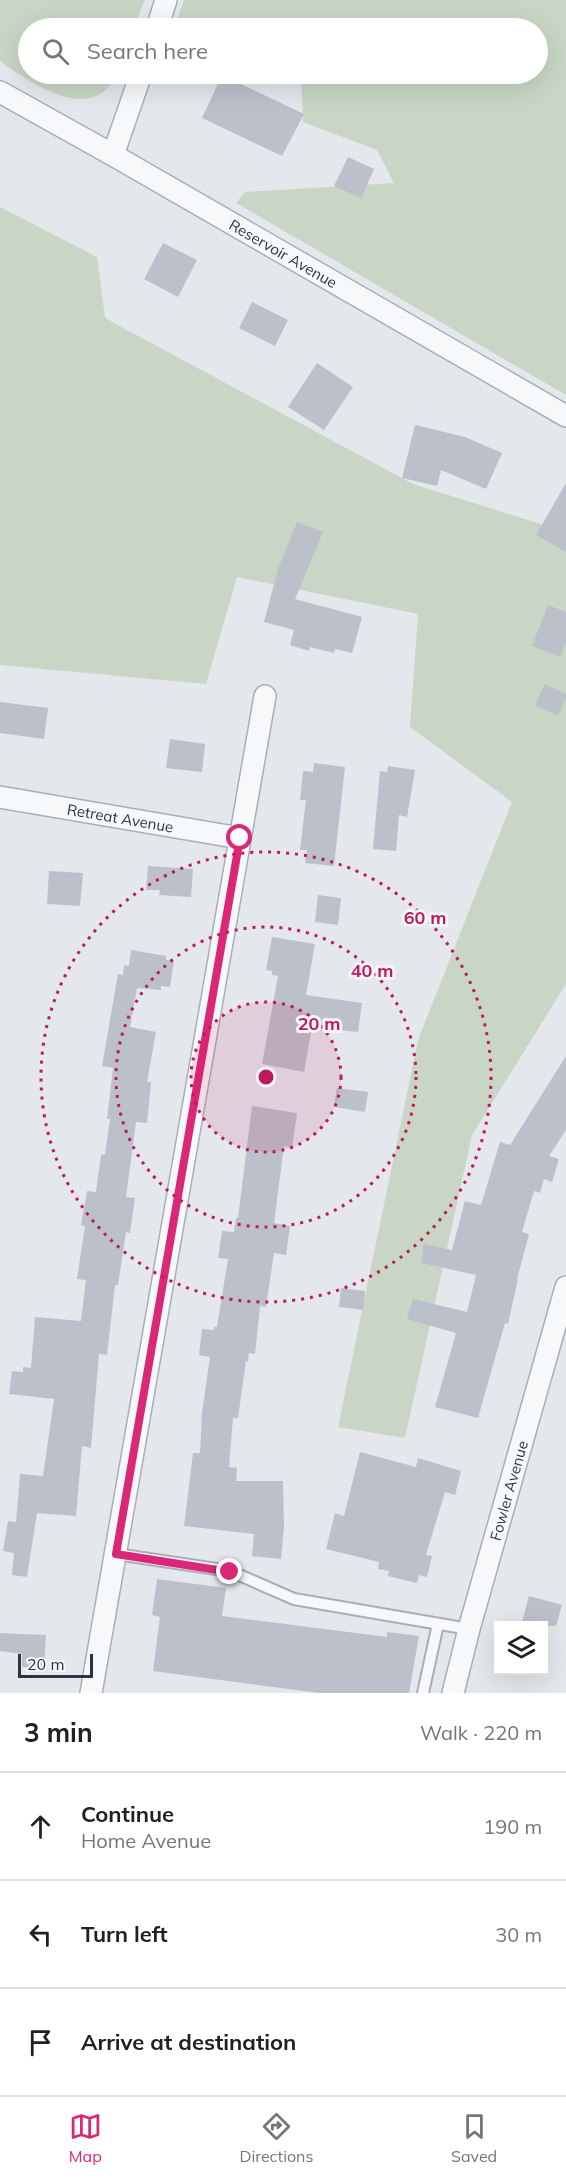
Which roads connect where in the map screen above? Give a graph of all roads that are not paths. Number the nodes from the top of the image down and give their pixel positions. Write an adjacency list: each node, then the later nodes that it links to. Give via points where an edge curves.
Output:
1 (166, 0): 2 (street)
2 (160, 18)
3 (138, 84): 5 (street)
4 (0, 92): 5 (street, Reservoir Avenue)
5 (113, 155): 6 (street, Reservoir Avenue)
6 (566, 416)
7 (265, 696): 9 (street)
8 (0, 797): 9 (street, Retreat Avenue)
9 (240, 838): 11 (street)
10 (566, 1287): 13 (street, Fowler Avenue)
11 (116, 1554): 12 (lane, via 230,1572 294,1599); 14 (street)
12 (438, 1624): 13 (lane); 15 (lane)
13 (469, 1629): 16 (street, Fowler Avenue)
14 (92, 1693)
15 (423, 1693)
16 (453, 1693)

